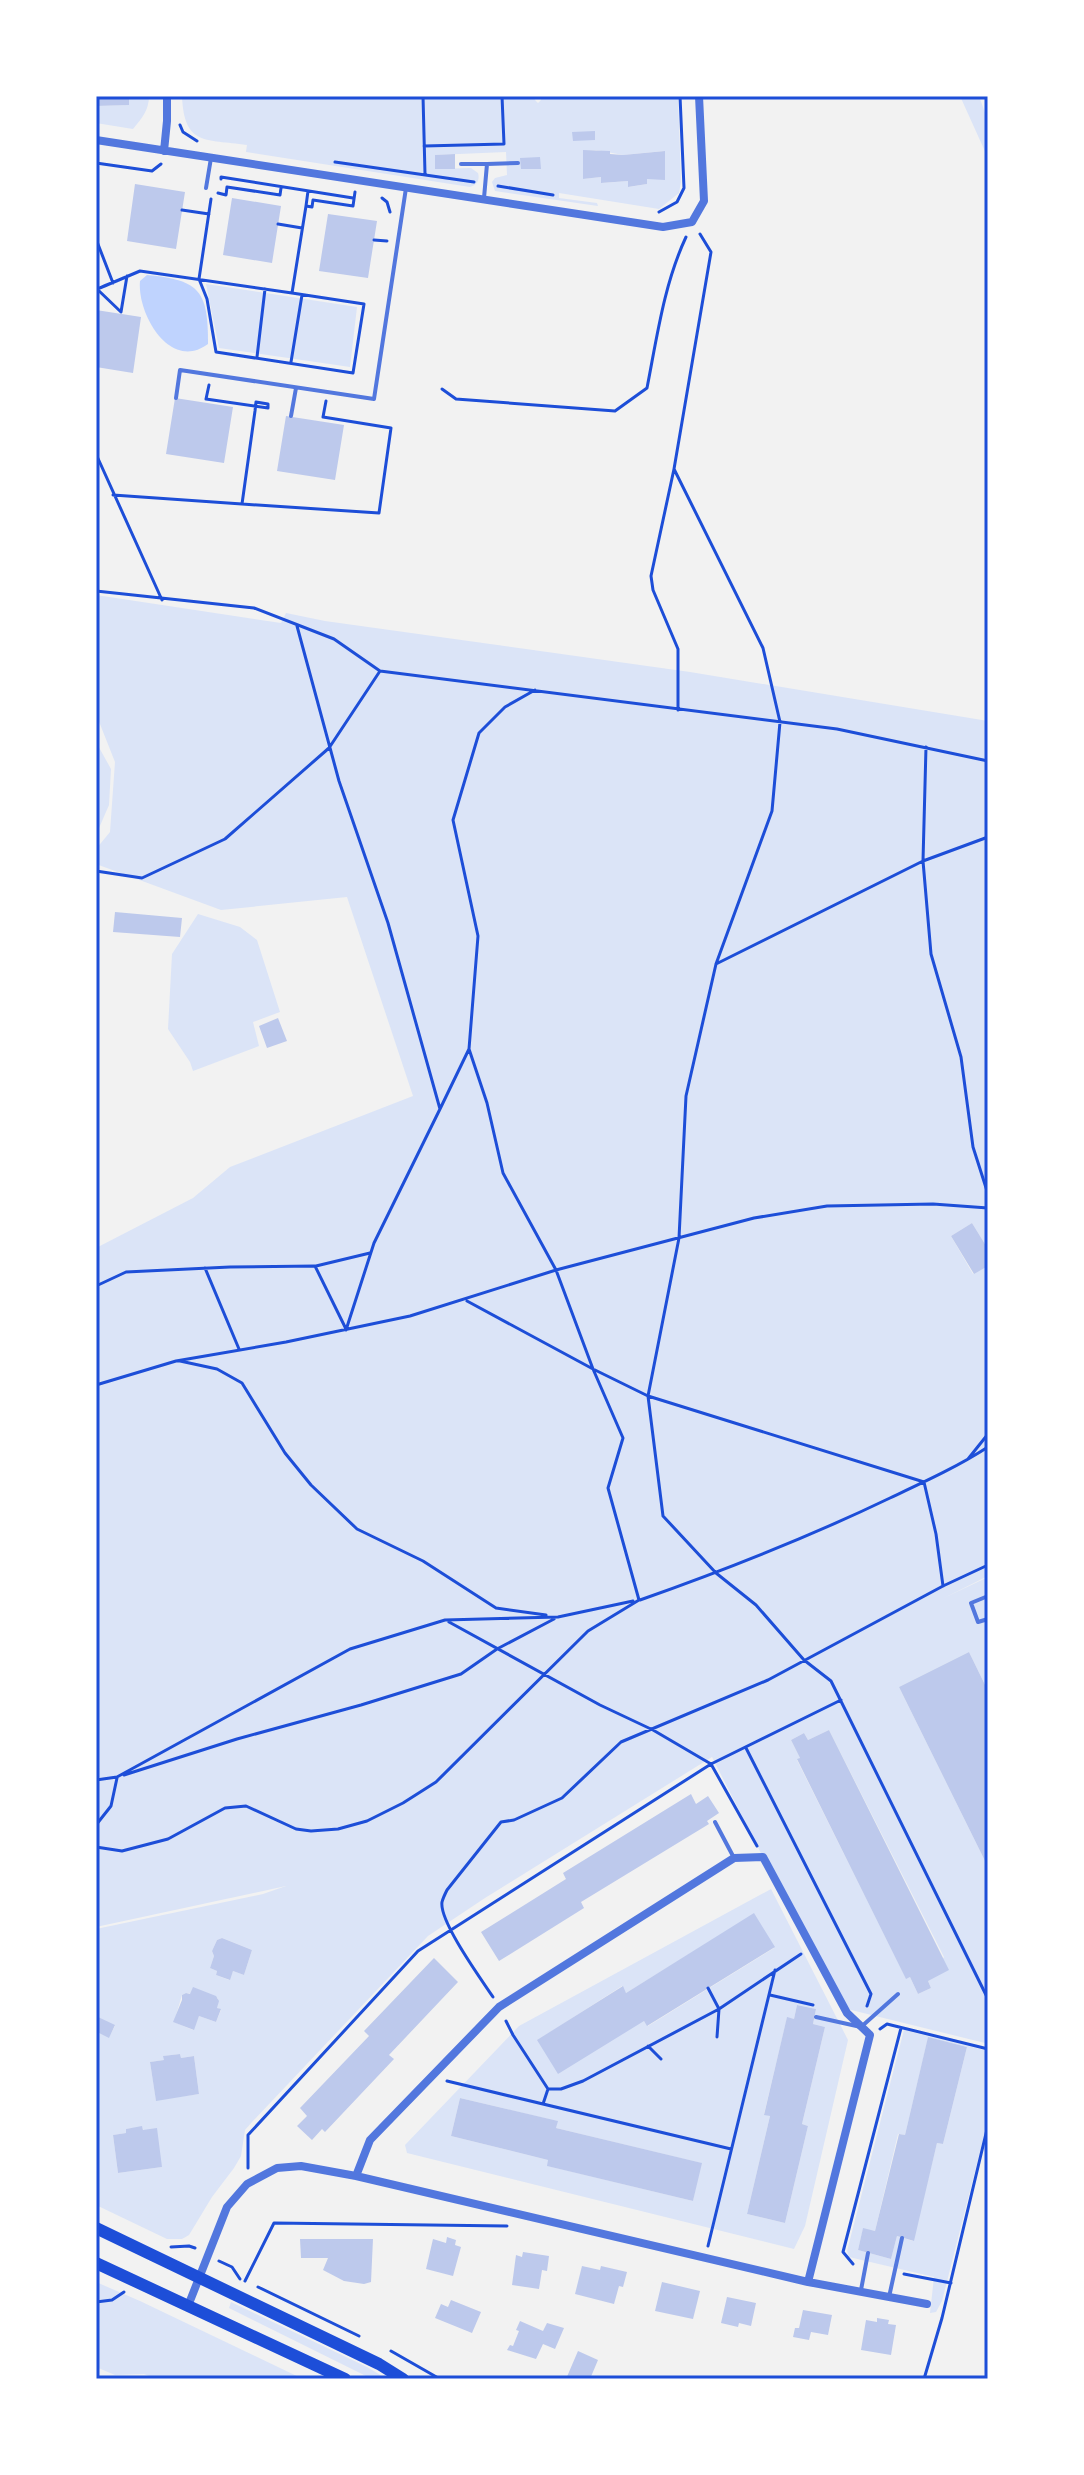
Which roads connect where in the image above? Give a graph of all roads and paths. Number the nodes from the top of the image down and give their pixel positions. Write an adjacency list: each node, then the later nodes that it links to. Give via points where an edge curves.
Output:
1 (167, 96): 7 (street)
2 (423, 96): 6 (path)
3 (502, 96): 6 (path, via 504,144)
4 (699, 96): 28 (street, via 704,201)
5 (96, 140): 7 (street)
6 (424, 146): 15 (path)
7 (164, 151): 8 (street)
8 (211, 158): 14 (lane); 18 (street)
9 (163, 162): 10 (path, via 152,171)
10 (96, 163)
11 (518, 163): 13 (lane)
12 (461, 164): 13 (lane)
13 (487, 164): 23 (lane)
14 (209, 169): 16 (path, via 222,171 221,179); 17 (lane)
15 (425, 174)
16 (281, 186): 19 (path); 26 (path, via 280,195 227,187 226,195 212,192)
17 (206, 188)
18 (406, 188): 23 (street); 47 (lane, via 374,399)
19 (308, 191): 22 (path); 24 (path)
20 (364, 193): 22 (path, via 354,191)
21 (375, 195): 27 (path, via 387,202)
22 (353, 198): 24 (path, via 353,206 313,200 312,207)
23 (484, 200): 28 (street, via 663,227)
24 (306, 206): 30 (path)
25 (182, 210): 26 (path)
26 (209, 214): 35 (path)
27 (391, 215)
28 (692, 222): 46 (path, via 677,255 647,388 615,411 456,399); 51 (path, via 711,252)
29 (278, 224): 30 (path)
30 (302, 228): 39 (path)
31 (96, 239): 36 (path)
32 (374, 240): 33 (path)
33 (387, 241)
34 (127, 276): 35 (path, via 140,271); 36 (path); 37 (path, via 121,312)
35 (199, 279): 38 (path); 41 (path, via 216,352)
36 (113, 283): 37 (path)
37 (97, 289)
38 (265, 289): 39 (path); 41 (path)
39 (292, 293): 40 (path)
40 (302, 295): 42 (path); 43 (path, via 364,304 353,373)
41 (257, 358): 42 (path)
42 (291, 364): 43 (path)
43 (330, 370): 47 (path)
44 (210, 375): 45 (lane); 48 (lane, via 180,370); 53 (path, via 206,399 256,409)
45 (296, 388): 47 (lane); 49 (lane)
46 (442, 389)
47 (327, 393): 53 (path, via 323,417 391,428 379,513)
48 (176, 398)
49 (291, 416)
50 (96, 454): 52 (path)
51 (674, 469): 59 (path, via 651,576 678,649); 60 (path, via 763,648)
52 (113, 495): 53 (path); 55 (path)
53 (242, 504)
54 (96, 591): 55 (path)
55 (162, 600): 56 (path, via 254,608)
56 (296, 625): 57 (path, via 334,639); 62 (path)
57 (380, 671): 58 (path); 62 (path)
58 (535, 690): 59 (path); 68 (path, via 505,707 479,733 453,820 478,936)
59 (678, 710): 60 (path)
60 (780, 722): 61 (path); 67 (path, via 772,811)
61 (926, 747): 63 (path); 65 (path)
62 (329, 748): 66 (path, via 225,839 142,878); 69 (path, via 388,923)
63 (988, 761)
64 (988, 837): 65 (path)
65 (923, 861): 67 (path); 70 (path, via 931,954 961,1057 973,1147)
66 (96, 871)
67 (716, 964): 72 (path, via 686,1096)
68 (469, 1049): 69 (path); 76 (path, via 503,1173)
69 (440, 1109): 73 (path)
70 (988, 1194)
71 (988, 1208): 72 (path, via 827,1206)
72 (679, 1238): 76 (path); 84 (path)
73 (370, 1253): 74 (path); 79 (path)
74 (315, 1266): 75 (path); 79 (path)
75 (205, 1268): 77 (path, via 126,1272); 80 (path)
76 (556, 1270): 78 (path); 82 (path)
77 (96, 1286)
78 (465, 1300): 79 (path); 82 (path)
79 (346, 1330): 80 (path)
80 (239, 1349): 81 (path)
81 (176, 1361): 83 (path); 94 (path, via 217,1369 242,1383 285,1453 357,1529 423,1561 496,1608)
82 (593, 1369): 84 (path); 93 (path, via 623,1438 608,1488)
83 (96, 1385)
84 (648, 1396): 88 (path); 90 (path, via 663,1516)
85 (988, 1434): 87 (path)
86 (988, 1447): 87 (path)
87 (965, 1462): 88 (path)
88 (924, 1482): 90 (path); 91 (path)
89 (988, 1565): 91 (path)
90 (716, 1573): 93 (path); 98 (path, via 756,1605)
91 (943, 1586): 98 (path)
92 (988, 1596): 95 (lane, via 971,1603 978,1622)
93 (639, 1600): 94 (path); 99 (path, via 588,1631)
94 (558, 1617): 96 (path); 97 (path)
95 (988, 1619)
96 (445, 1620): 97 (path); 104 (path, via 350,1649)
97 (497, 1649): 99 (path); 104 (path, via 461,1674)
98 (804, 1660): 100 (path, via 831,1681); 101 (path)
99 (545, 1675): 101 (path); 108 (path, via 436,1782 367,1821 311,1831 246,1806 225,1808 168,1839 122,1851)
100 (841, 1700): 102 (path); 117 (path)
101 (653, 1730): 103 (path); 111 (path, via 621,1742 562,1798 501,1822 447,1890 442,1903)
102 (745, 1748): 103 (path); 122 (path, via 871,1994 864,2017)
103 (711, 1764): 109 (path); 111 (path)
104 (117, 1777): 105 (path); 107 (path, via 111,1806)
105 (96, 1780)
106 (715, 1822): 110 (lane)
107 (96, 1825)
108 (96, 1847)
109 (763, 1857): 110 (street); 112 (street)
110 (734, 1858): 119 (street)
111 (450, 1928): 119 (path); 137 (path, via 418,1951 248,2135)
112 (811, 1948): 113 (path); 124 (street, via 847,2013)
113 (775, 1970): 115 (path); 120 (path)
114 (708, 1988): 120 (path)
115 (769, 1994): 118 (path); 135 (path)
116 (898, 1994): 122 (lane)
117 (988, 1999)
118 (795, 2001)
119 (499, 2007): 131 (street); 132 (path)
120 (719, 2009): 127 (path); 128 (path)
121 (816, 2017): 124 (lane)
122 (870, 2019): 123 (path); 124 (lane)
123 (887, 2024): 125 (path); 126 (path)
124 (861, 2027): 126 (street)
125 (901, 2028): 129 (path); 146 (path, via 843,2252 851,2264)
126 (870, 2035): 149 (street)
127 (717, 2037)
128 (648, 2046): 130 (path); 132 (path, via 583,2081)
129 (988, 2049)
130 (661, 2059)
131 (431, 2077): 133 (path); 136 (street, via 370,2140)
132 (548, 2089): 133 (path)
133 (543, 2104): 135 (path)
134 (988, 2125): 150 (path)
135 (731, 2149): 144 (path)
136 (356, 2176): 137 (street, via 301,2166 277,2168); 144 (street)
137 (247, 2184): 143 (street, via 227,2207)
138 (518, 2227): 143 (path, via 274,2223 245,2281)
139 (96, 2228): 148 (main road)
140 (902, 2238): 147 (lane)
141 (170, 2247): 143 (path, via 189,2246)
142 (868, 2253): 146 (lane)
143 (207, 2254): 148 (street)
144 (705, 2258): 149 (street)
145 (96, 2263): 157 (main road)
146 (865, 2266): 152 (lane)
147 (894, 2272): 150 (path); 153 (lane)
148 (199, 2277): 157 (street); 161 (main road)
149 (808, 2282): 152 (street)
150 (951, 2283): 163 (path)
151 (259, 2287): 158 (path)
152 (860, 2292): 153 (street)
153 (889, 2297): 156 (street)
154 (112, 2300): 155 (path)
155 (96, 2302)
156 (927, 2304)
157 (188, 2306): 160 (main road)
158 (364, 2338)
159 (389, 2351): 162 (path)
160 (345, 2379)
161 (403, 2379)
162 (440, 2379)
163 (924, 2379)

